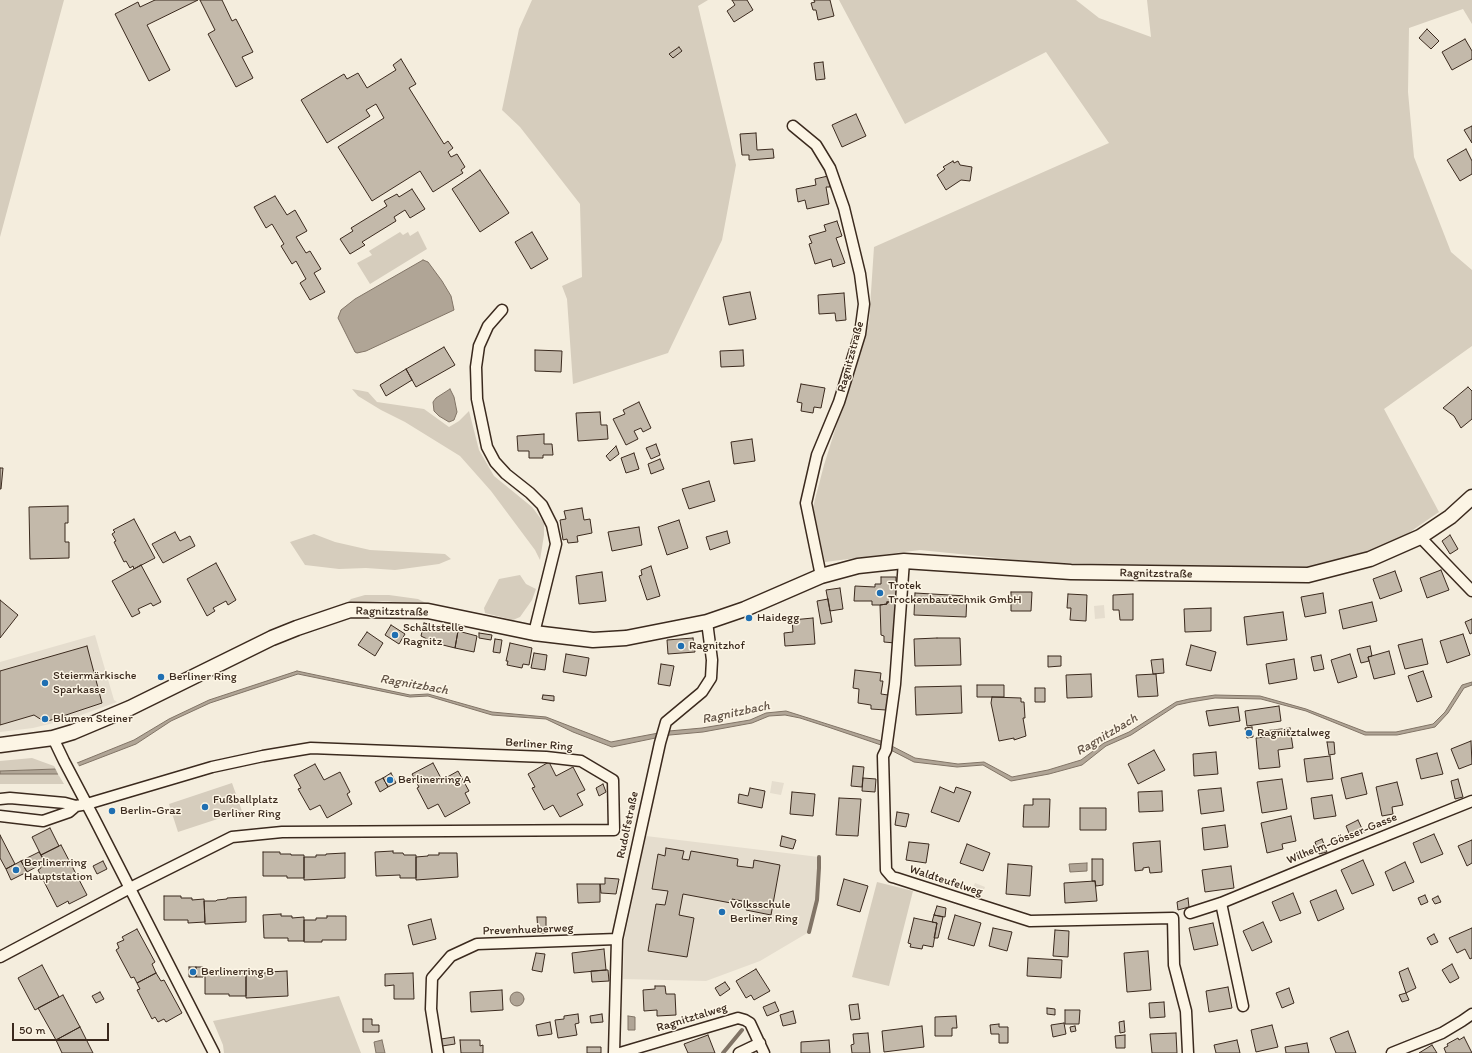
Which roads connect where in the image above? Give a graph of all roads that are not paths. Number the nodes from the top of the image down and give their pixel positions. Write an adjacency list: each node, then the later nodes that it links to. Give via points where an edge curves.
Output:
1 (793, 126): 6 (street, Ragnitzstraße, via 816,145 830,168 844,208 860,274 864,304 860,334 839,402 817,455 806,503)
2 (502, 310): 9 (street, via 488,326 479,346 476,367 477,399 487,447 495,462 542,505 552,525 556,544)
3 (1472, 497): 4 (main road, Ragnitzstraße, via 1450,517)
4 (1420, 537): 5 (main road, Ragnitzstraße, via 1370,559 1308,575 1071,572); 7 (street)
5 (904, 561): 6 (main road, Ragnitzstraße, via 858,566); 31 (street, Waldteufelweg, via 895,684 883,756 886,870 896,878 1030,921 1173,918 1174,965 1186,1011)
6 (821, 576): 8 (main road, Ragnitzstraße, via 746,609)
7 (1472, 591)
8 (707, 622): 9 (main road, Ragnitzstraße, via 626,638 593,640); 20 (street, Rudolfstraße, via 712,660 711,678 702,692 666,722)
9 (534, 634): 10 (main road, Ragnitzstraße, via 428,611 350,610 272,638 111,717)
10 (53, 738): 11 (main road, Ragnitzstraße); 14 (street)
11 (0, 745)
12 (0, 799): 15 (street, Berliner Ring, via 57,802)
13 (1472, 801): 18 (street, Wilhelm-Gösser-Gasse)
14 (87, 804): 15 (street, Berliner Ring); 17 (street); 17 (street, Berliner Ring, via 212,767 311,748 546,757 581,761 613,780 614,830 282,832 232,837)
15 (76, 806): 16 (street, Berliner Ring, via 69,812 44,821)
16 (0, 816)
17 (130, 888): 21 (street, Berliner Ring); 25 (street)
18 (1221, 902): 19 (street, Wilhelm-Gösser-Gasse); 22 (street)
19 (1190, 913)
20 (617, 940): 26 (street, Prevenhueberweg, via 477,944 451,956 432,978 431,1009); 27 (street, Rudolfstraße)
21 (0, 957)
22 (1243, 1006)
23 (1472, 1014): 32 (street, via 1442,1033)
24 (760, 1043): 28 (street, Ragnitztalweg, via 750,1023 738,1018); 29 (street); 30 (street, Ragnitztalweg)
25 (214, 1053)
26 (438, 1053)
27 (614, 1053)
28 (620, 1053)
29 (739, 1053)
30 (764, 1053)
31 (1188, 1053)
32 (1392, 1053)

